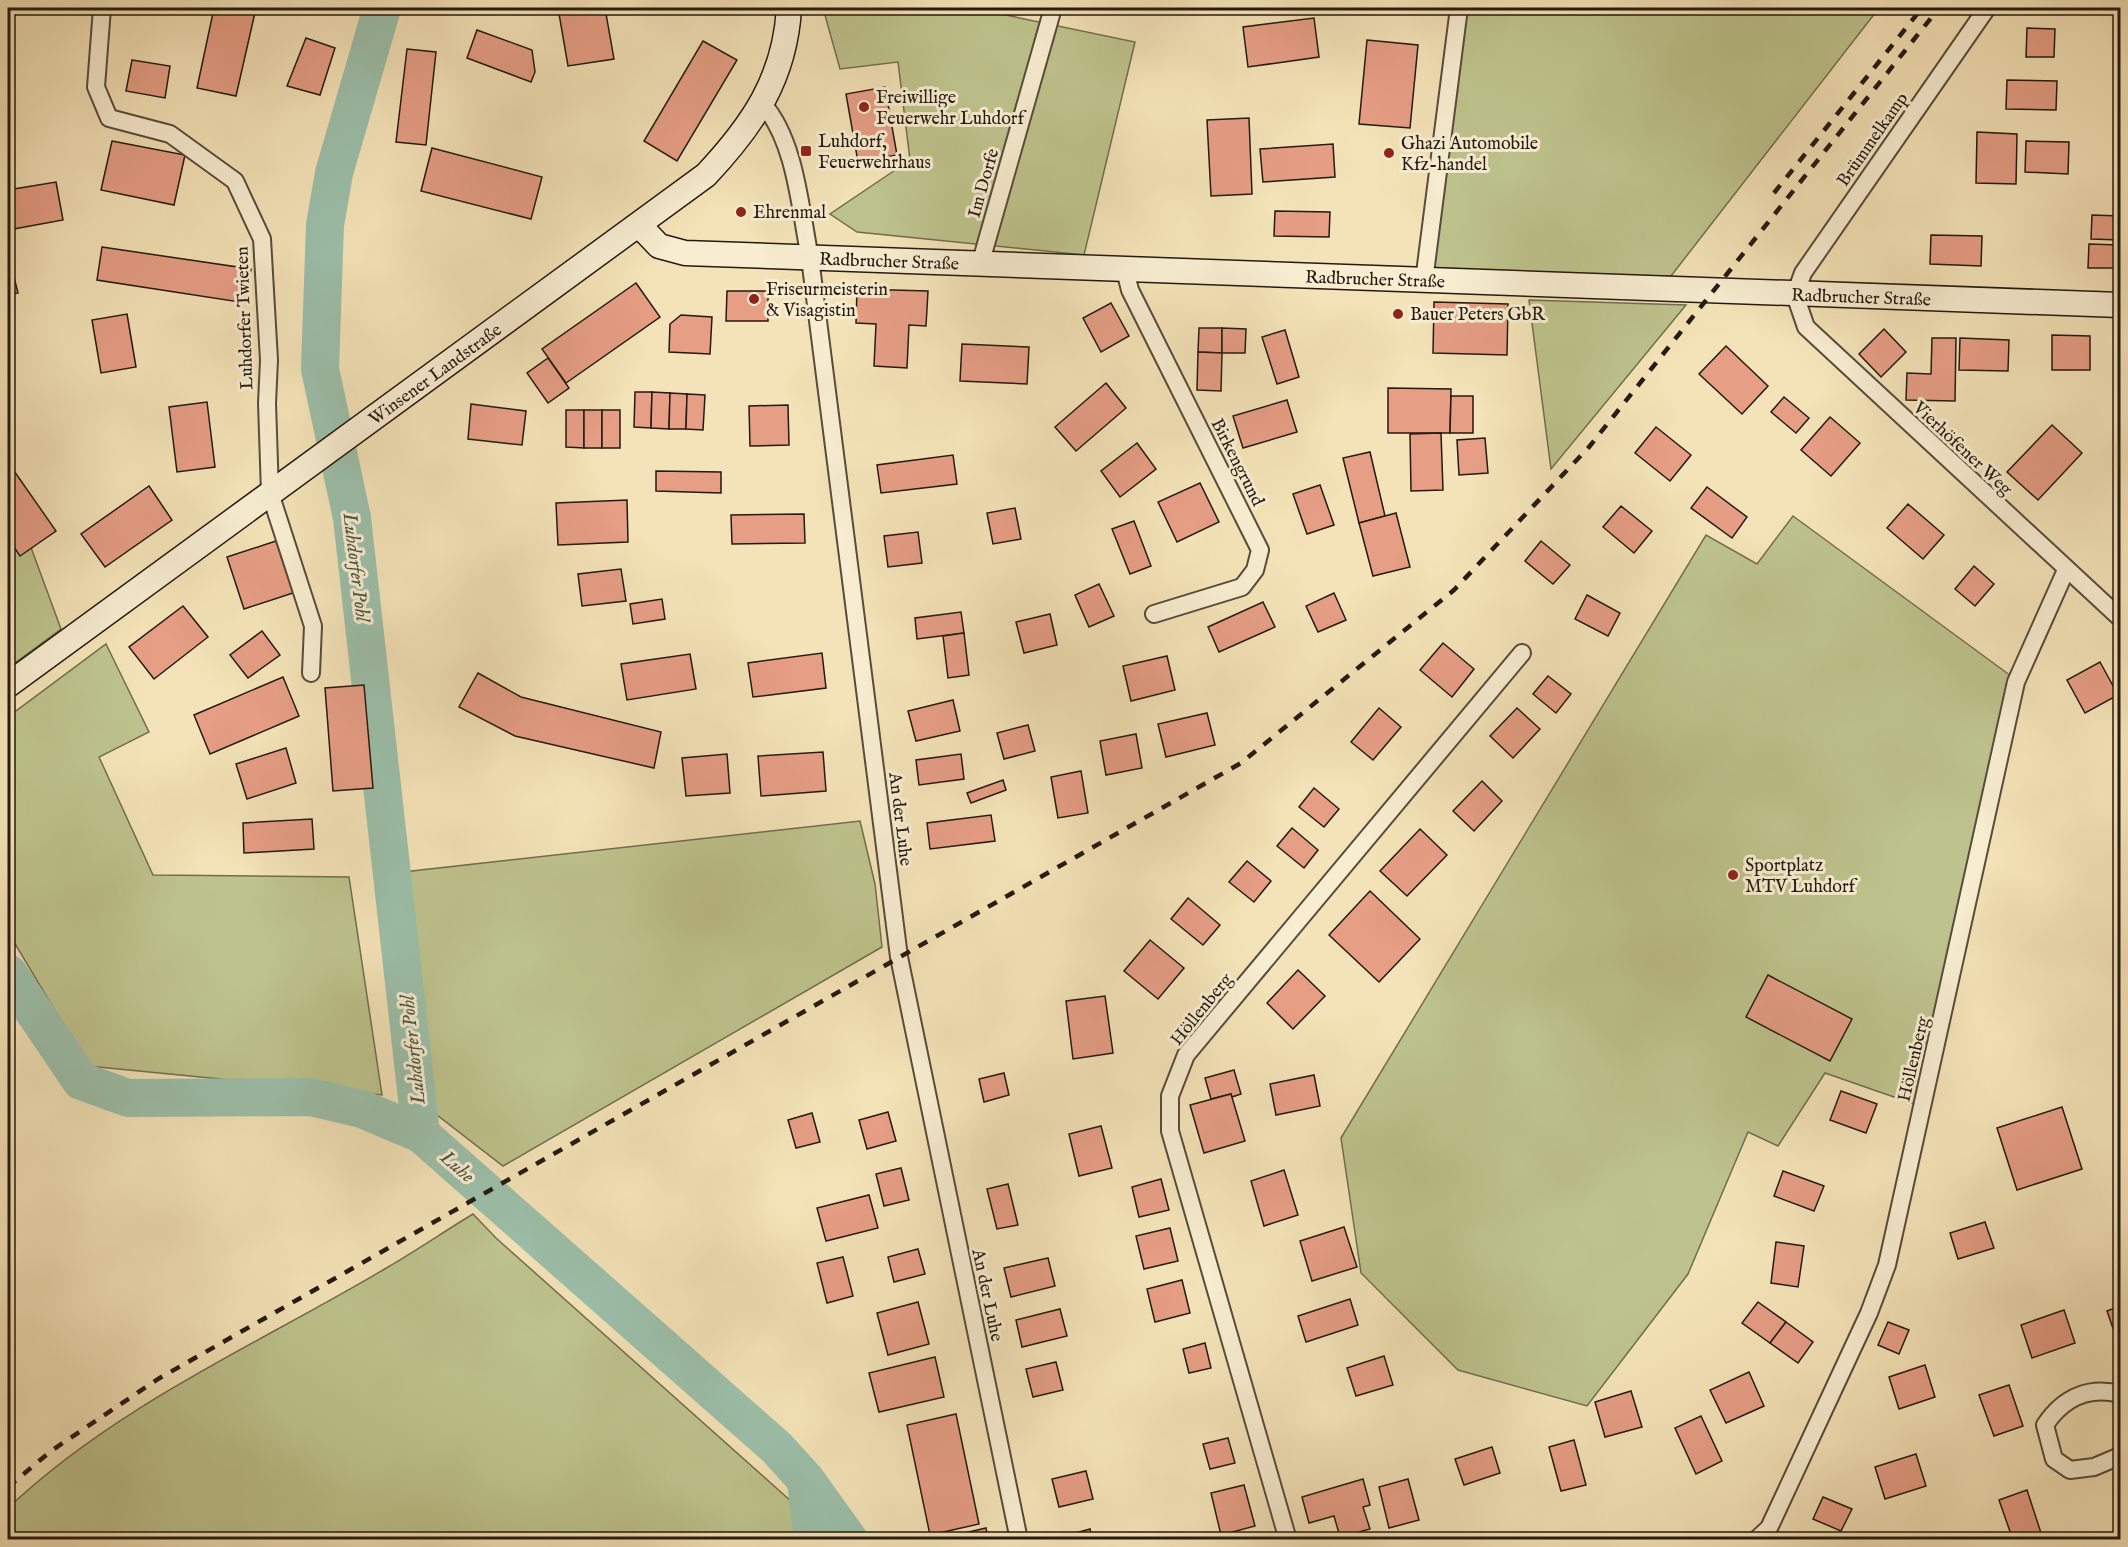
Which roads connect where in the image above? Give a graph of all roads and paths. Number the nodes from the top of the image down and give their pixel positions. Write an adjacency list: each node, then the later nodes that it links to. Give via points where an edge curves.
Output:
1 (102, 8): 14 (street, Luhdorfer Twieten, via 96,87 109,118 170,134 235,181 262,239 269,360)
2 (789, 8): 6 (street, Winsener Landstraße, via 780,62)
3 (1053, 8): 9 (street, Im Dorfe)
4 (1459, 8): 11 (street)
5 (1987, 8): 12 (street, Brümmelkamp, via 1803,273)
6 (763, 104): 7 (street, Winsener Landstraße, via 735,144 706,175); 8 (street, An der Luhe, via 780,127 789,154)
7 (640, 226): 8 (street, Radbrucher Straße, via 658,246 685,253); 14 (street, Winsener Landstraße)
8 (810, 258): 9 (street, Radbrucher Straße); 23 (street, An der Luhe, via 899,957)
9 (980, 265): 10 (street, Radbrucher Straße)
10 (1125, 270): 11 (street, Radbrucher Straße); 16 (street, Birkengrund, via 1130,290 1260,550 1255,570 1242,587)
11 (1424, 281): 12 (street, Radbrucher Straße)
12 (1795, 295): 13 (street, Radbrucher Straße); 15 (street, Vierhöfener Weg, via 1806,327)
13 (2121, 305)
14 (270, 493): 19 (street, Luhdorfer Twieten, via 313,626); 20 (street, Winsener Landstraße)
15 (2066, 570): 17 (street, Vierhöfener Weg); 25 (street, Höllenberg, via 2016,682 1887,1265 1869,1313 1774,1517)
16 (1154, 614)
17 (2121, 618)
18 (1522, 653): 24 (street, Höllenberg, via 1186,1056 1170,1096 1170,1131)
19 (311, 673)
20 (8, 685)
21 (2121, 1395): 22 (street, via 2080,1395 2057,1407 2045,1425 2054,1459 2070,1470 2094,1467)
22 (2121, 1456)
23 (1019, 1539)
24 (1288, 1539)
25 (1756, 1539)

